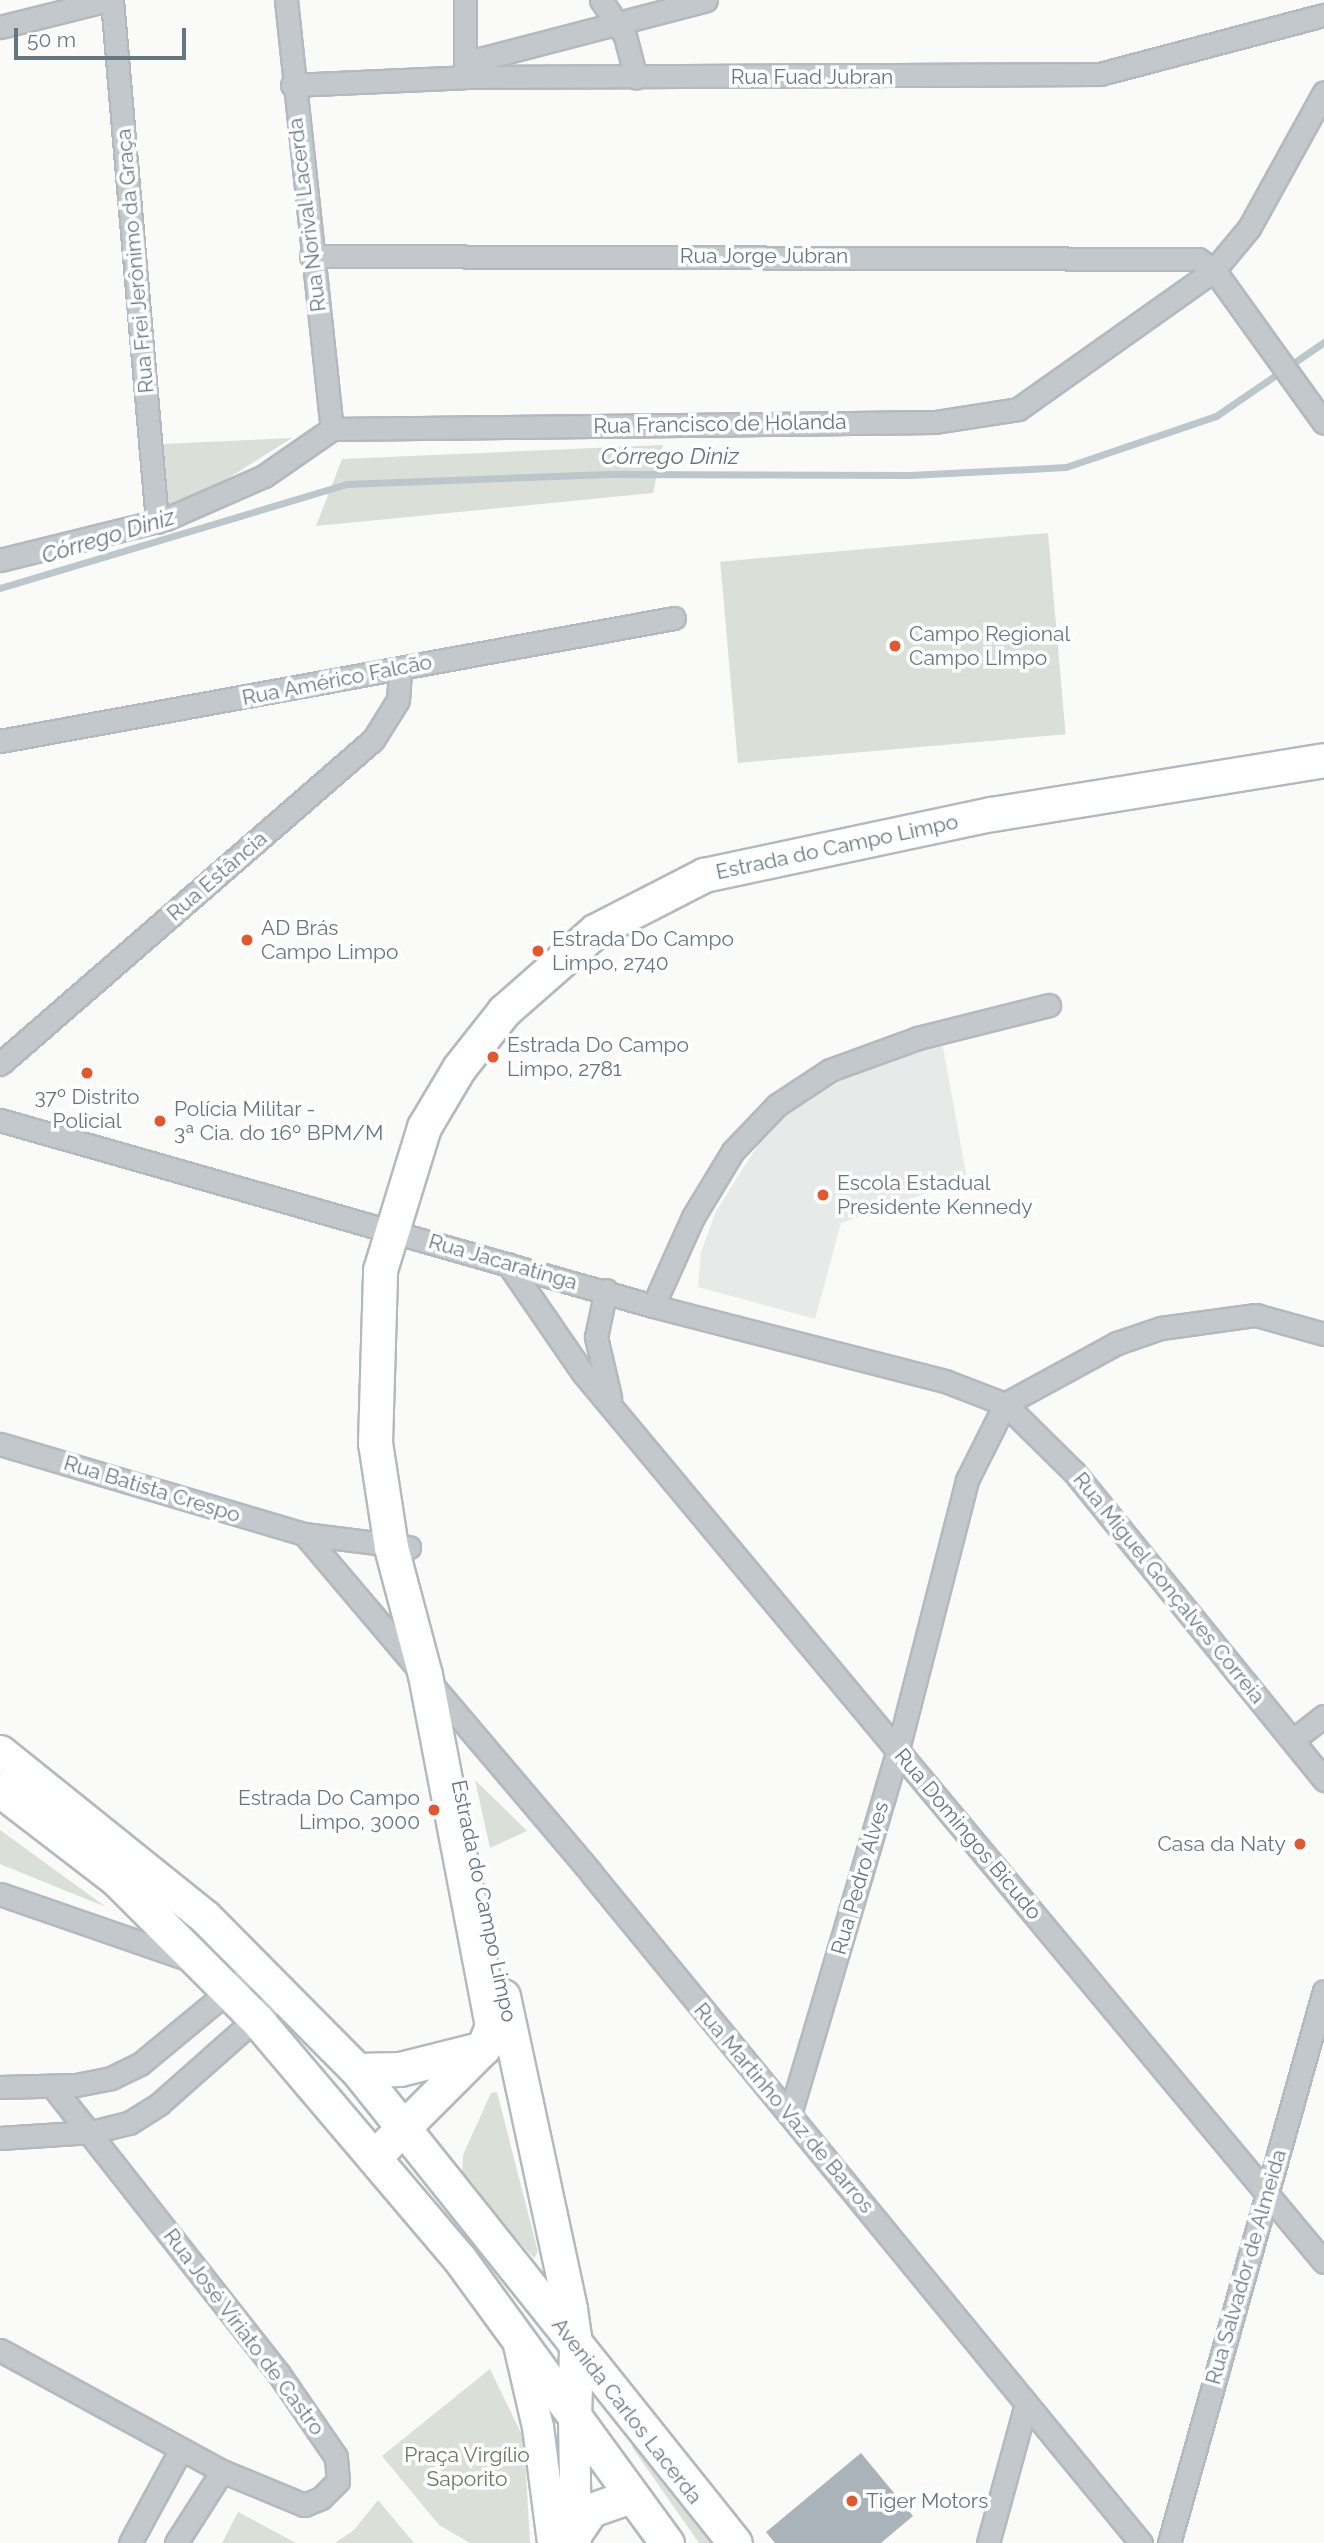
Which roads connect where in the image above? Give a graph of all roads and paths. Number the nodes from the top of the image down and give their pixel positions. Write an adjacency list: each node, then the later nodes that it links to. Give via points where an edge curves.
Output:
1 (110, 0): 7 (street); 17 (street, Rua Frei Jerônimo da Graça)
2 (286, 0): 11 (street, Rua Norival Lacerda)
3 (465, 0): 9 (street)
4 (601, 0): 8 (street)
5 (706, 0): 8 (street)
6 (1324, 15): 10 (street, Rua Fuad Jubran, via 1100,74)
7 (0, 27)
8 (619, 27): 9 (street); 10 (street)
9 (465, 69): 10 (street, Rua Fuad Jubran); 11 (street, Rua Fuad Jubran)
10 (636, 78)
11 (292, 85): 13 (street, Rua Norival Lacerda)
12 (1324, 92): 14 (street, Rua Francisco de Holanda, via 1249,228)
13 (311, 256): 14 (street, Rua Jorge Jubran, via 1126,256 1198,259); 16 (street, Rua Norival Lacerda)
14 (1214, 270): 15 (street); 16 (street, Rua Francisco de Holanda, via 1040,398 990,417)
15 (1324, 423)
16 (332, 429): 17 (street, via 264,476)
17 (157, 522): 18 (street)
18 (0, 561)
19 (674, 618): 20 (street, Rua Américo Falcão)
20 (400, 668): 21 (street, Rua Américo Falcão); 24 (street, Rua Estância, via 398,700 373,740)
21 (0, 741)
22 (1324, 760): 26 (main road, Estrada do Campo Limpo, via 992,814 765,859 704,875 640,903 551,965 465,1061 424,1127)
23 (1049, 1005): 29 (street, via 918,1038 830,1070 777,1105 733,1151 693,1217)
24 (0, 1064)
25 (0, 1120): 26 (street, Rua Jacaratinga)
26 (390, 1228): 27 (street, Rua Jacaratinga); 35 (main road, Estrada do Campo Limpo, via 380,1270 375,1387)
27 (508, 1264): 28 (street, Rua Jacaratinga); 32 (street, Rua Domingos Bicudo, via 547,1327)
28 (606, 1290): 29 (street, Rua Jacaratinga); 32 (street, Rua Domingos Bicudo, via 596,1337)
29 (653, 1306): 31 (street, Rua Jacaratinga, via 945,1381)
30 (1324, 1334): 31 (street, via 1256,1315 1161,1328 1117,1343)
31 (1005, 1404): 38 (street, Rua Miguel Gonçalves Correia, via 1074,1472); 39 (street, Rua Pedro Alves, via 967,1480)
32 (612, 1406): 39 (street, Rua Domingos Bicudo)
33 (0, 1444): 34 (street, Rua Batista Crespo)
34 (304, 1534): 35 (street, Rua Batista Crespo); 36 (street)
35 (400, 1547): 36 (main road, Estrada do Campo Limpo)
36 (434, 1685): 52 (main road, Estrada do Campo Limpo, via 493,2007); 56 (street, Rua Martinho Vaz de Barros); 62 (main road, Estrada do Campo Limpo)
37 (1324, 1716): 38 (street)
38 (1293, 1740): 41 (street, Rua Miguel Gonçalves Correia)
39 (898, 1749): 56 (street, Rua Pedro Alves); 61 (street, Rua Domingos Bicudo)
40 (0, 1752): 47 (main road, via 127,1851)
41 (1324, 1780)
42 (0, 1790): 44 (main road)
43 (0, 1894): 45 (street)
44 (163, 1922): 45 (street, via 140,1934); 46 (main road)
45 (110, 1936): 46 (street)
46 (206, 1965): 48 (main road)
47 (256, 1968): 48 (street); 50 (main road)
48 (229, 1989): 51 (main road); 55 (street, via 140,2064 111,2078)
49 (1324, 1991): 61 (street, Rua Salvador de Almeida)
50 (282, 1994): 51 (street); 53 (main road)
51 (257, 2020): 58 (street, via 159,2104 129,2123); 60 (main road)
52 (483, 2048): 53 (main road, via 400,2069); 57 (main road, Estrada do Campo Limpo)
53 (357, 2070): 57 (main road)
54 (5, 2084): 55 (street)
55 (53, 2087): 58 (street, Rua José Víriato de Castro)
56 (790, 2114): 69 (street, Rua Martinho Vaz de Barros)
57 (405, 2127): 60 (main road, Estrada do Campo Limpo); 65 (main road)
58 (92, 2132): 59 (street); 72 (street, Rua José Víriato de Castro, via 279,2374 336,2457 340,2473 321,2498 303,2505)
59 (0, 2138)
60 (375, 2156): 63 (main road)
61 (1266, 2192): 64 (street, Rua Domingos Bicudo); 81 (street, Rua Salvador de Almeida)
62 (556, 2242): 65 (main road); 68 (main road, Estrada do Campo Limpo)
63 (459, 2258): 65 (main road, via 486,2274); 66 (main road)
64 (1324, 2262)
65 (523, 2276): 68 (main road, Avenida Carlos Lacerda)
66 (516, 2331): 70 (main road, Avenida Carlos Lacerda); 74 (main road)
67 (0, 2350): 71 (street)
68 (576, 2350): 70 (main road, Estrada do Campo Limpo); 78 (main road, Avenida Carlos Lacerda)
69 (1026, 2404): 79 (street); 80 (street, Rua Martinho Vaz de Barros)
70 (573, 2416): 73 (main road, Avenida Carlos Lacerda); 74 (main road)
71 (181, 2449): 72 (street); 75 (street)
72 (222, 2471): 76 (street)
73 (631, 2496): 74 (main road, via 591,2510); 77 (main road, Avenida Carlos Lacerda)
74 (568, 2539)
75 (130, 2543)
76 (176, 2543)
77 (667, 2543)
78 (735, 2543)
79 (988, 2543)
80 (1141, 2543)
81 (1169, 2543)

